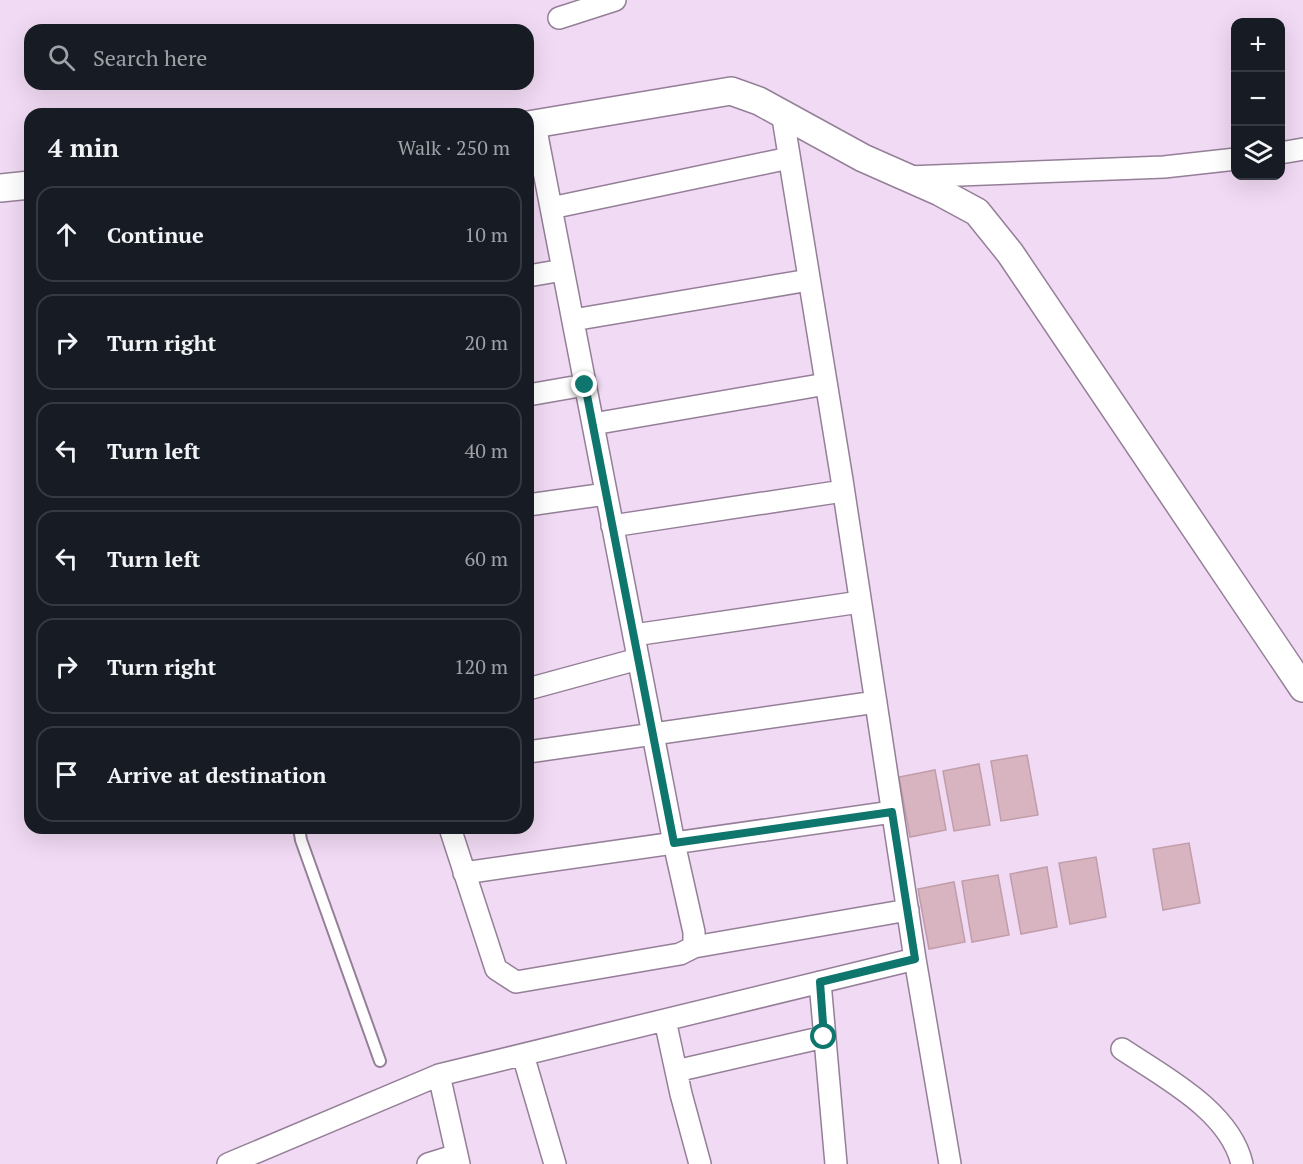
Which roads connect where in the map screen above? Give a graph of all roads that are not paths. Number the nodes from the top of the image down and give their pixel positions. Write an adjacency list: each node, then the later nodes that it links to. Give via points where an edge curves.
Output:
1 (615, 0): 2 (street)
2 (559, 18)
3 (782, 112): 4 (street, via 731,91); 8 (street); 10 (street, via 863,158)
4 (534, 124)
5 (534, 137): 13 (street)
6 (1303, 149): 7 (street)
7 (1285, 152)
8 (789, 158): 13 (street); 16 (street)
9 (1231, 160): 10 (street, via 1164,167)
10 (907, 177): 30 (street, via 977,212 1010,253)
11 (24, 185): 12 (street)
12 (0, 188)
13 (551, 208): 14 (street)
14 (563, 270): 15 (street); 17 (street)
15 (534, 275)
16 (809, 280): 17 (street); 18 (street)
17 (573, 320): 19 (street)
18 (826, 384): 21 (street); 22 (street)
19 (585, 385): 20 (street); 21 (street)
20 (534, 394)
21 (592, 424): 23 (street)
22 (843, 491): 25 (street); 26 (street)
23 (606, 494): 24 (street); 25 (street)
24 (534, 504)
25 (612, 526): 27 (street)
26 (860, 602): 27 (street); 31 (street)
27 (633, 635): 28 (street)
28 (638, 659): 29 (street); 32 (street)
29 (534, 687)
30 (1303, 688)
31 (876, 702): 32 (street); 34 (street)
32 (653, 735): 33 (street); 37 (street)
33 (534, 751)
34 (892, 812): 37 (street); 39 (street)
35 (300, 834): 47 (lane)
36 (452, 834): 38 (street)
37 (674, 843): 38 (street); 40 (street)
38 (464, 873): 40 (street, via 496,969 516,981 680,954)
39 (908, 910): 40 (street); 41 (street)
40 (694, 947)
41 (915, 959): 42 (street); 56 (street)
42 (820, 982): 43 (street); 44 (street)
43 (665, 1020): 46 (street); 48 (street)
44 (824, 1037): 48 (street); 55 (street)
45 (1122, 1049): 57 (street, via 1191,1095 1225,1127)
46 (523, 1055): 49 (street); 53 (street)
47 (380, 1060)
48 (676, 1071): 54 (street)
49 (439, 1075): 50 (street); 51 (street)
50 (458, 1160): 52 (street)
51 (228, 1164)
52 (428, 1164)
53 (555, 1164)
54 (700, 1164)
55 (836, 1164)
56 (950, 1164)
57 (1242, 1164)

